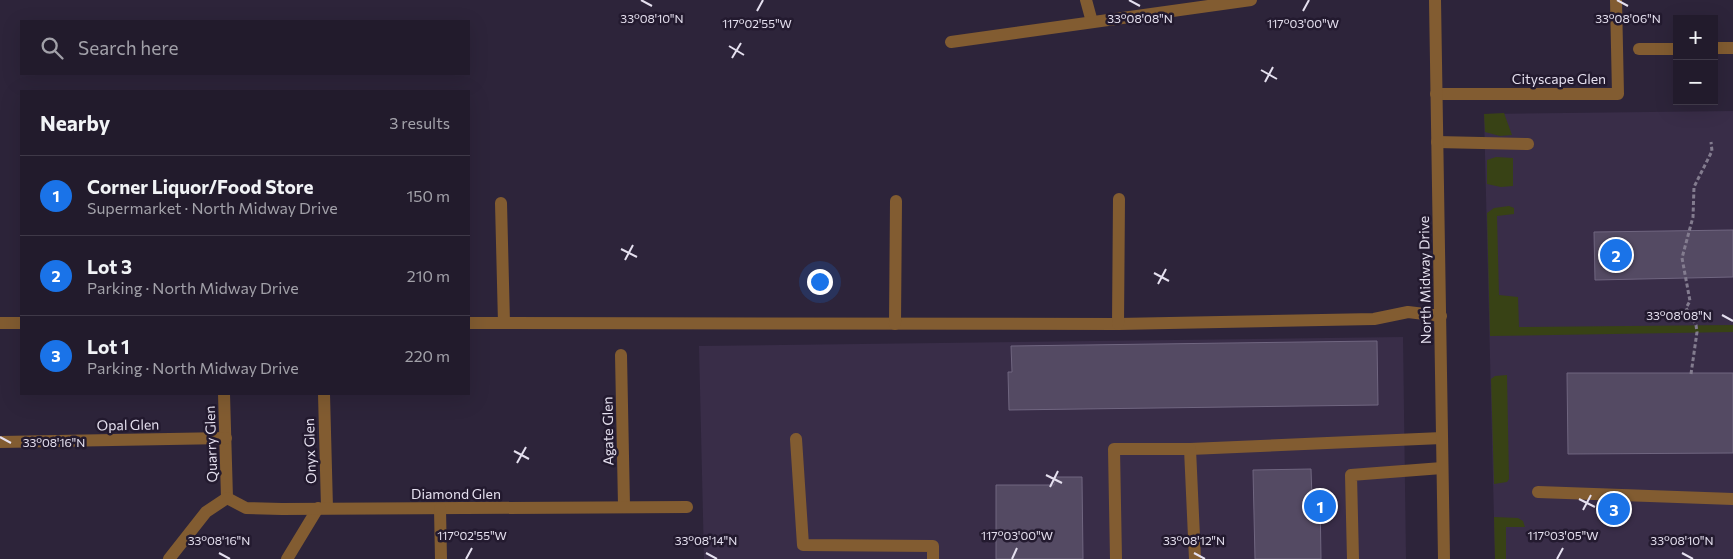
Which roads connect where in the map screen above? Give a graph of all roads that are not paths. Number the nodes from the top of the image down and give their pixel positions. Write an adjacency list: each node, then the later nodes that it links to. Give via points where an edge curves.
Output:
1 (1086, 0): 5 (street)
2 (1251, 0): 5 (street)
3 (1435, 0): 11 (street, North Midway Drive)
4 (1616, 0): 11 (street, Cityscape Glen, via 1618,94)
5 (1092, 22): 6 (street)
6 (951, 42)
7 (1718, 48): 8 (street)
8 (1733, 48)
9 (1640, 49): 10 (street)
10 (1673, 49)
11 (1436, 94): 12 (street, North Midway Drive)
12 (1437, 142): 13 (street); 17 (street, North Midway Drive)
13 (1528, 144)
14 (1119, 199): 23 (street)
15 (896, 201): 22 (street)
16 (501, 203): 21 (street)
17 (1441, 316): 23 (street, via 1408,312 1374,319); 29 (street, North Midway Drive)
18 (0, 323): 19 (street)
19 (20, 323)
20 (470, 324): 21 (street)
21 (504, 324): 22 (street)
22 (895, 324): 23 (street)
23 (1118, 324)
24 (621, 355): 36 (street, Agate Glen)
25 (224, 395): 27 (street, Quarry Glen)
26 (324, 395): 38 (street, Onyx Glen)
27 (226, 438): 30 (street, Opal Glen); 34 (street, Quarry Glen)
28 (796, 438): 43 (street, via 803,545 933,546)
29 (1442, 438): 31 (street); 32 (street, North Midway Drive)
30 (0, 442)
31 (1190, 449): 44 (street, via 1114,449); 45 (street)
32 (1442, 468): 46 (street, via 1351,475); 47 (street, North Midway Drive)
33 (1538, 492): 35 (street)
34 (227, 498): 38 (street, Diamond Glen, via 246,508); 40 (street, Quarry Glen, via 206,512)
35 (1733, 499)
36 (624, 506): 37 (street, Diamond Glen); 39 (street, Diamond Glen)
37 (687, 507)
38 (322, 508): 39 (street, Diamond Glen); 41 (street)
39 (440, 509): 42 (street)
40 (169, 559)
41 (287, 559)
42 (441, 559)
43 (933, 559)
44 (1116, 559)
45 (1195, 559)
46 (1353, 559)
47 (1444, 559)

